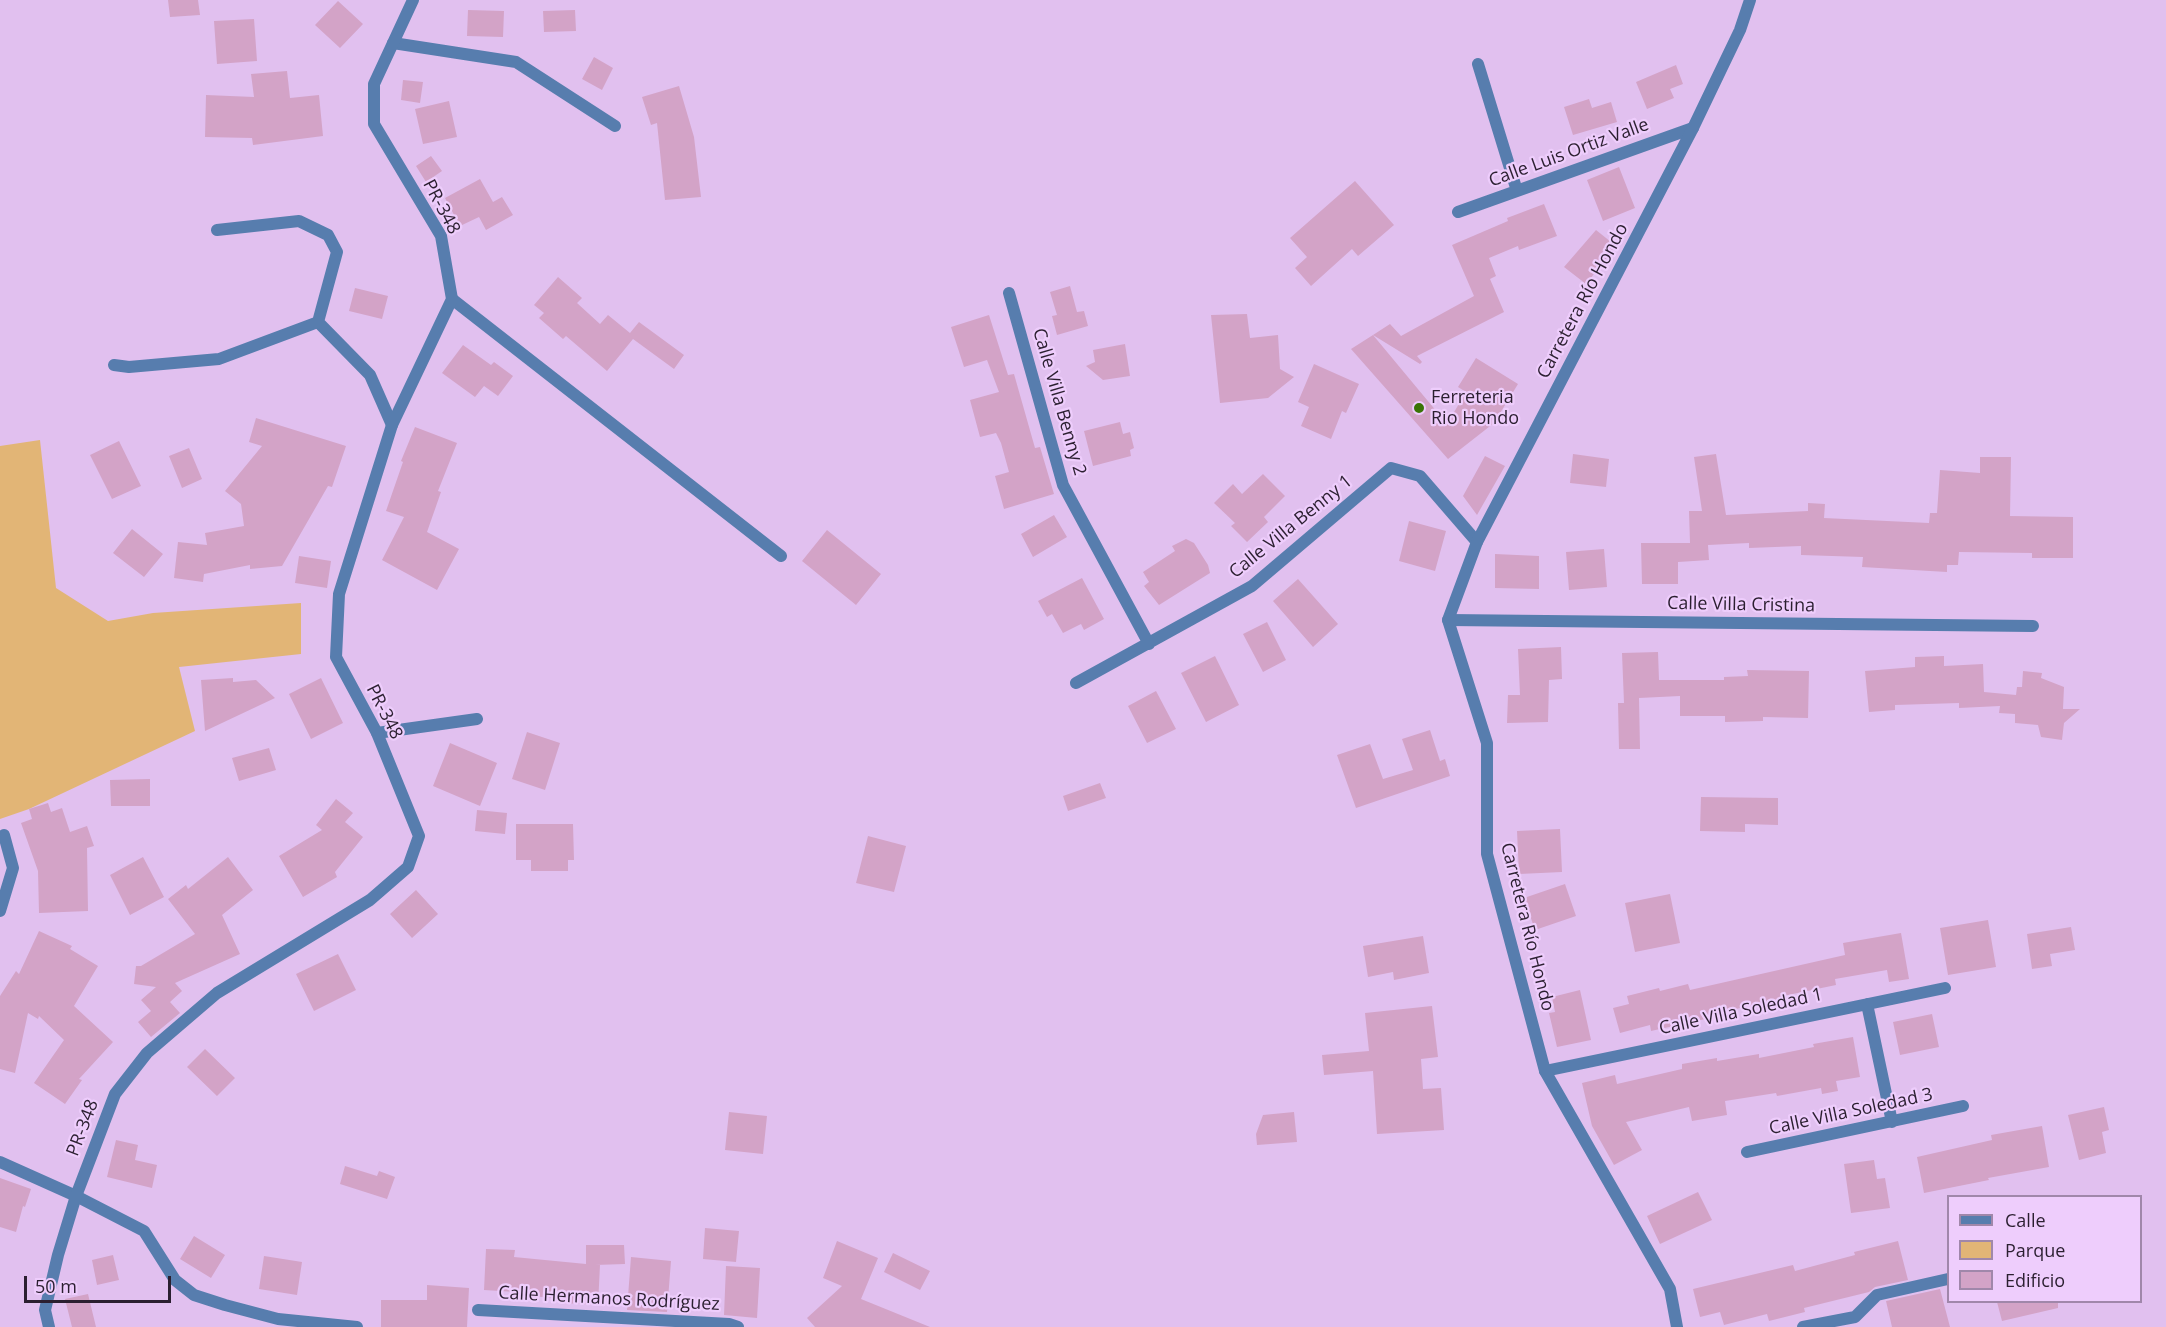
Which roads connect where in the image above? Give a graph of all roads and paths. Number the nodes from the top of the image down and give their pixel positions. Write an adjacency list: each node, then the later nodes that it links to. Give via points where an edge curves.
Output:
1 (413, 0): 3 (street, PR-348 / PR-348)
2 (1750, 0): 6 (street, Carretera Río Hondo, via 1740,30)
3 (393, 43): 5 (street, via 516,62); 11 (street, PR-348 / PR-348, via 374,84 374,124 441,236)
4 (1478, 64): 7 (street)
5 (615, 126)
6 (1693, 128): 7 (street, Calle Luis Ortiz Valle); 15 (street, Carretera Río Hondo)
7 (1517, 191): 8 (street, Calle Luis Ortiz Valle)
8 (1458, 212)
9 (217, 230): 12 (street, via 299,221 328,235 337,252)
10 (1009, 293): 19 (street, Calle Villa Benny 2, via 1064,485)
11 (452, 299): 14 (street, PR-348 / PR-348); 16 (street)
12 (318, 322): 13 (street, via 219,359); 14 (street, via 370,375)
13 (114, 365)
14 (392, 425): 22 (street, PR-348 / PR-348, via 339,594 336,657)
15 (1477, 542): 17 (street, Carretera Río Hondo); 19 (street, Calle Villa Benny 1, via 1420,476 1391,468 1252,586)
16 (780, 556)
17 (1448, 620): 18 (street, Calle Villa Cristina); 27 (street, Carretera Río Hondo, via 1486,743 1487,854)
18 (2033, 626)
19 (1149, 644): 20 (street, Calle Villa Benny 1)
20 (1077, 683)
21 (477, 719): 22 (street)
22 (377, 733): 32 (street, PR-348 / PR-348, via 419,836 408,867 370,900 217,993 147,1053 116,1094)
23 (4, 835): 24 (street, via 13,868)
24 (0, 911)
25 (1945, 988): 26 (street, Calle Villa Soledad 1)
26 (1867, 1004): 27 (street, Calle Villa Soledad 1); 29 (street)
27 (1545, 1071): 39 (street, Carretera Río Hondo, via 1670,1289)
28 (1963, 1106): 29 (street, Calle Villa Soledad 3)
29 (1892, 1122): 30 (street, Calle Villa Soledad 3)
30 (1747, 1152)
31 (0, 1162): 32 (street)
32 (76, 1196): 36 (street, PR-348 / PR-348, via 45,1310); 37 (street, via 144,1231 175,1280 194,1295 278,1318)
33 (1947, 1279): 40 (street, via 1877,1295 1855,1317)
34 (478, 1310): 35 (street, Calle Hermanos Rodríguez)
35 (595, 1322): 38 (street, Calle Hermanos Rodríguez)
36 (49, 1327)
37 (357, 1327)
38 (738, 1327)
39 (1677, 1327)
40 (1803, 1327)

